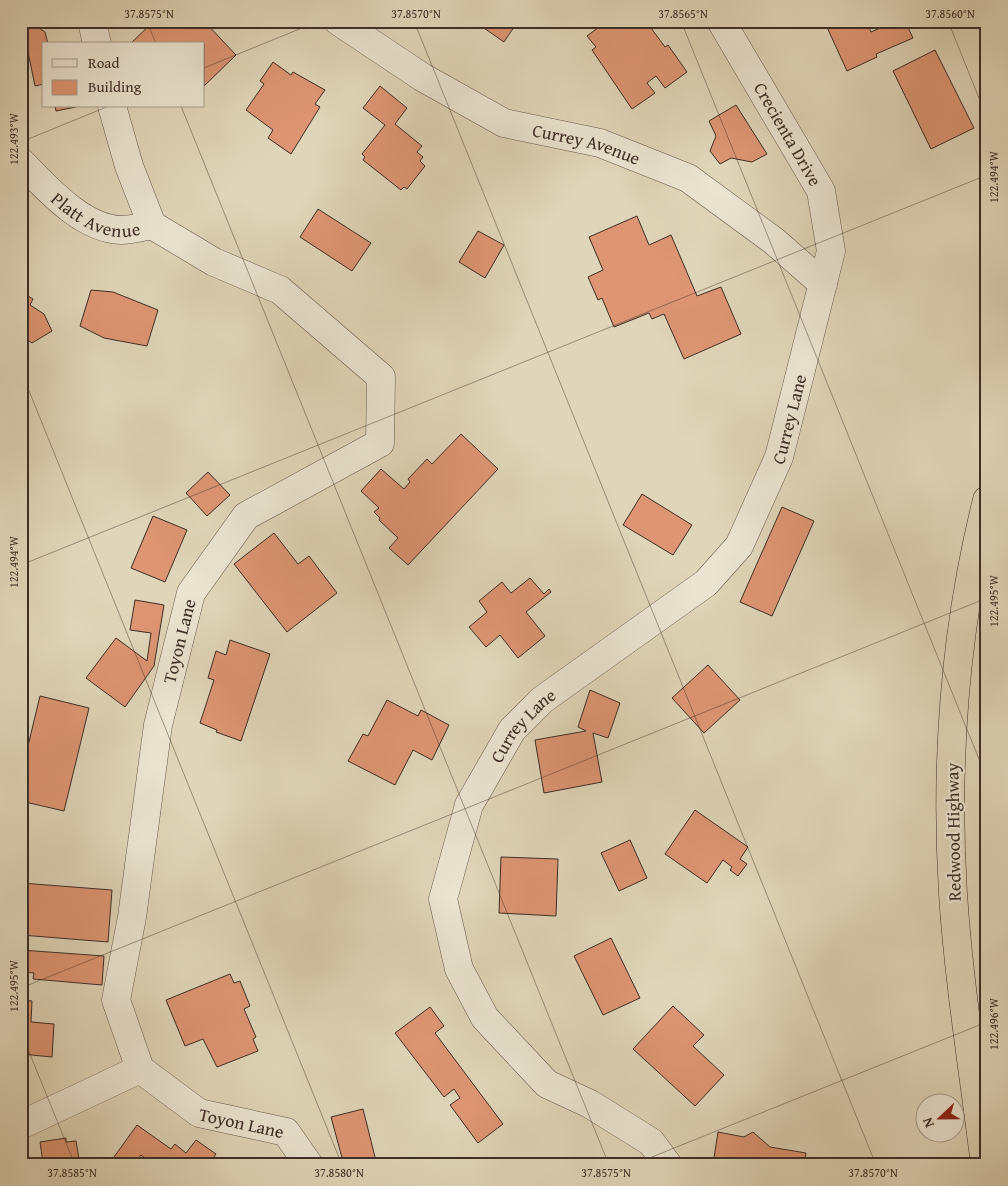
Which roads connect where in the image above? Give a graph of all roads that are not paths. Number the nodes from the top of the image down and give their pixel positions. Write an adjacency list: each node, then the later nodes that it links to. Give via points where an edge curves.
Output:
1 (92, 21): 4 (street)
2 (338, 21): 8 (street, Currey Avenue, via 422,76 504,123 600,143 688,178 774,241)
3 (721, 21): 8 (street, Crecienta Drive, via 821,191 831,251)
4 (97, 42)
5 (113, 108): 7 (street, Platt Avenue, via 129,166)
6 (21, 162): 7 (street, Platt Avenue, via 73,211 96,223 121,230)
7 (152, 225): 10 (street, Toyon Lane, via 214,262 280,290 381,377 380,443 246,516 191,592 158,725 132,917 116,1000)
8 (823, 284): 13 (street, Currey Lane, via 780,457 739,546 706,583 542,700 512,730 469,805 443,899 459,969 486,1018 547,1084 590,1104 651,1142)
9 (987, 500): 14 (highway, Redwood Highway, via 971,573 956,691 951,828 958,957)
10 (140, 1069): 11 (street); 12 (street, Toyon Lane, via 199,1113 286,1132)
11 (21, 1125)
12 (309, 1165)
13 (668, 1165)
14 (985, 1165)

